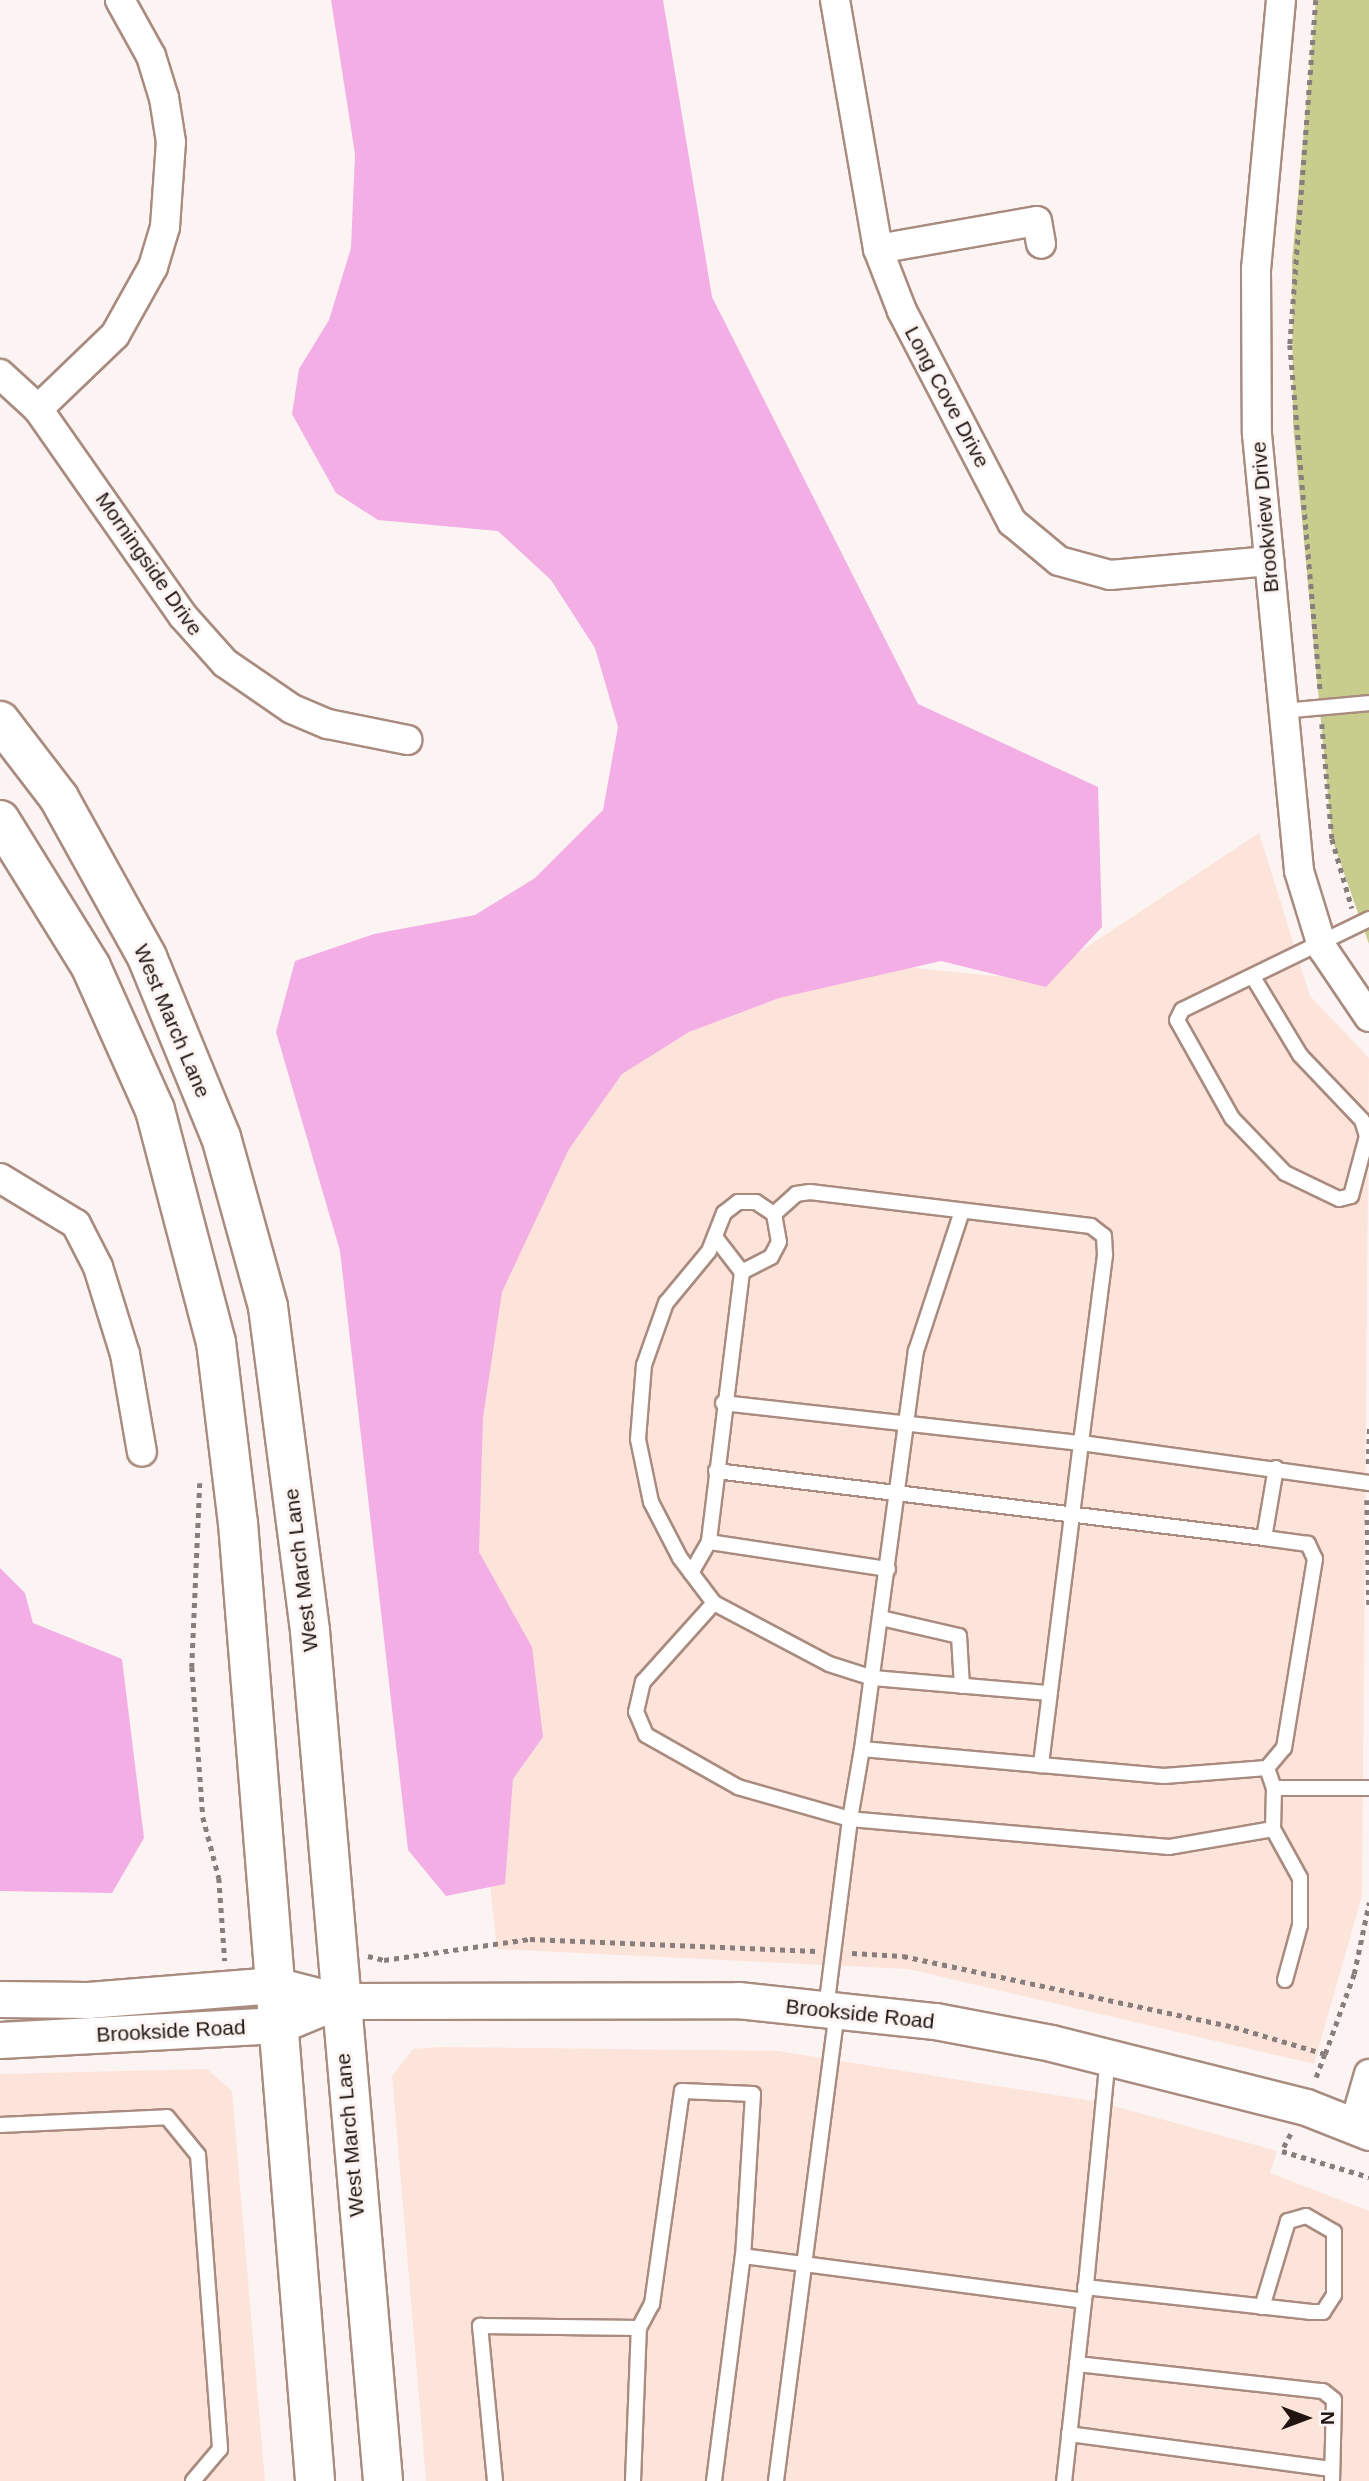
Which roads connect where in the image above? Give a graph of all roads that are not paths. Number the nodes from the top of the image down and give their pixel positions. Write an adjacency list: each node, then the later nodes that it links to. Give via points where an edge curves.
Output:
1 (120, 0): 7 (street, via 151,56 164,98 171,142 165,227 153,267 114,335)
2 (835, 0): 5 (street, Long Cove Drive)
3 (1281, 0): 8 (street, Brookview Drive, via 1254,334)
4 (1041, 244): 5 (street, via 1037,221)
5 (878, 249): 8 (street, Long Cove Drive, via 902,311 999,497 1034,545 1059,561 1111,575)
6 (0, 374): 7 (street, Morningside Drive)
7 (38, 409): 12 (street, Morningside Drive, via 183,616 225,663 292,709 328,724)
8 (1269, 561): 10 (street, Brookview Drive)
9 (1369, 704): 10 (lane)
10 (1283, 711): 15 (street, Brookview Drive, via 1299,871)
11 (0, 721): 51 (main road, West March Lane, via 59,797 147,957 221,1137 268,1307 310,1631)
12 (407, 740)
13 (0, 820): 49 (main road, via 92,967 155,1110 216,1342 238,1523)
14 (1364, 921): 15 (lane)
15 (1320, 942): 16 (lane); 17 (street, Brookview Drive)
16 (1253, 977): 16 (lane, via 1182,1010 1178,1030 1232,1118 1284,1173 1339,1199 1351,1196 1367,1136 1362,1120 1300,1055)
17 (1369, 1017)
18 (0, 1178): 26 (street, via 76,1224 98,1266 122,1343)
19 (961, 1210): 20 (lane, via 810,1192 796,1194); 24 (lane, via 916,1351); 25 (lane, via 1091,1226 1104,1236)
20 (774, 1214): 21 (lane, via 756,1202 738,1202 724,1213); 22 (lane, via 775,1250)
21 (715, 1237): 22 (lane); 35 (lane, via 666,1303 644,1365 638,1439 651,1502)
22 (742, 1272): 23 (lane)
23 (723, 1403): 24 (lane); 28 (lane)
24 (907, 1424): 25 (lane); 30 (lane)
25 (1081, 1443): 27 (lane); 31 (lane)
26 (142, 1452)
27 (1276, 1468): 29 (lane); 32 (lane)
28 (716, 1471): 30 (lane); 33 (lane)
29 (1368, 1483)
30 (898, 1492): 31 (lane); 34 (lane)
31 (1071, 1514): 32 (lane); 40 (lane)
32 (1264, 1538): 43 (lane, via 1308,1544 1315,1559 1284,1748)
33 (709, 1542): 34 (lane); 35 (lane)
34 (888, 1569): 37 (lane)
35 (691, 1573): 36 (lane)
36 (714, 1603): 38 (lane, via 829,1664); 46 (lane, via 643,1682 636,1712 646,1735 738,1787)
37 (881, 1618): 38 (lane); 39 (lane, via 959,1636)
38 (873, 1678): 39 (lane); 41 (lane)
39 (962, 1686): 40 (lane)
40 (1049, 1693): 42 (lane)
41 (862, 1749): 42 (lane); 46 (lane)
42 (1041, 1766): 43 (lane, via 1164,1776)
43 (1267, 1768): 44 (lane)
44 (1274, 1788): 45 (lane); 47 (lane)
45 (1369, 1788)
46 (850, 1819): 47 (lane, via 1169,1847); 52 (lane)
47 (1273, 1829): 48 (lane, via 1300,1878 1300,1925)
48 (1285, 1980)
49 (274, 1985): 50 (street, Brookside Road, via 88,2000); 51 (street, Brookside Road); 53 (main road)
50 (0, 1999)
51 (337, 2001): 52 (street, Brookside Road, via 660,1997); 53 (street, Brookside Road); 69 (main road, West March Lane)
52 (831, 2010): 55 (street, Brookside Road, via 935,2021); 60 (lane)
53 (279, 2025): 54 (street, Brookside Road); 68 (main road)
54 (0, 2040)
55 (1108, 2056): 58 (street, Brookside Road); 61 (lane)
56 (1369, 2074): 58 (street)
57 (0, 2125): 67 (lane, via 167,2117 198,2155 220,2449)
58 (1361, 2129)
59 (743, 2256): 60 (lane); 63 (lane, via 753,2094 682,2091 652,2304); 72 (lane)
60 (804, 2266): 61 (lane); 73 (lane)
61 (1085, 2294): 62 (lane); 64 (lane)
62 (1262, 2306): 62 (lane, via 1323,2312 1331,2305 1334,2232 1306,2216 1288,2221)
63 (639, 2328): 70 (lane, via 480,2326); 71 (lane)
64 (1077, 2364): 65 (lane); 66 (lane, via 1323,2391 1334,2400)
65 (1069, 2434): 66 (lane); 74 (lane)
66 (1332, 2475)
67 (193, 2481)
68 (315, 2481)
69 (383, 2481)
70 (495, 2481)
71 (633, 2481)
72 (714, 2481)
73 (776, 2481)
74 (1064, 2481)

